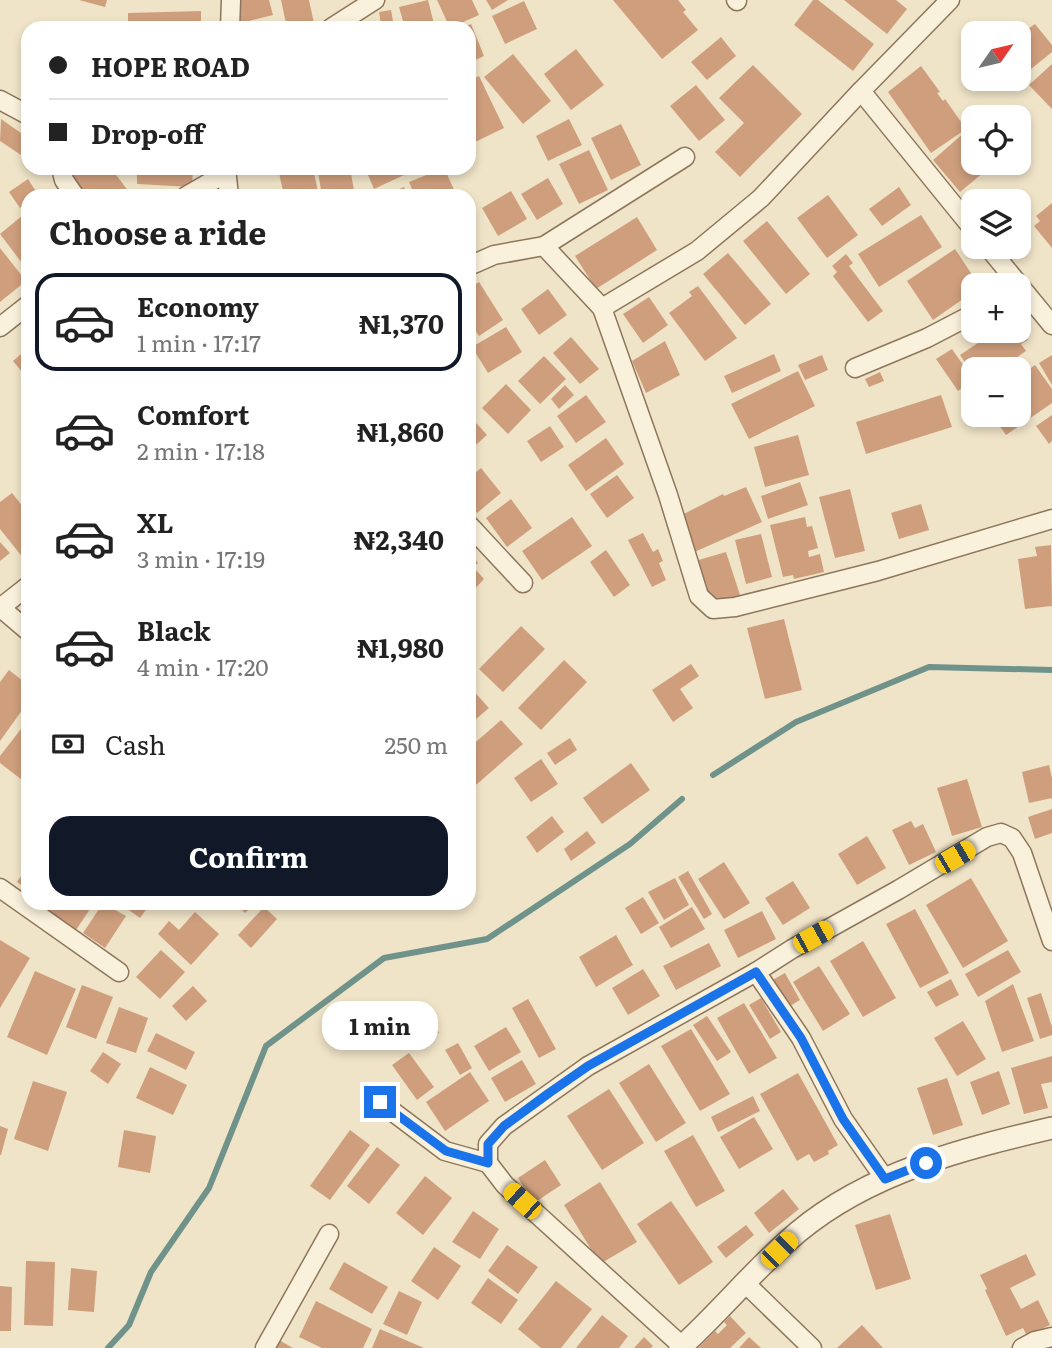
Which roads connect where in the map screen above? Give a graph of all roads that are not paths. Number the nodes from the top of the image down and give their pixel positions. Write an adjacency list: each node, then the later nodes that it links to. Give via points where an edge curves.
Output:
1 (231, 0): 4 (street)
2 (375, 0): 5 (street)
3 (950, 0): 6 (street)
4 (230, 21)
5 (342, 21)
6 (861, 91): 12 (street); 18 (street, via 761,198 697,251)
7 (0, 100): 8 (street)
8 (21, 112)
9 (685, 157): 13 (street)
10 (220, 175): 11 (street)
11 (197, 189)
12 (961, 214)
13 (544, 246): 15 (street); 18 (street)
14 (998, 259): 16 (street)
15 (476, 263)
16 (1009, 273)
17 (1031, 299): 21 (street)
18 (602, 308): 24 (street, via 699,596 713,609 878,570)
19 (21, 310): 22 (street)
20 (961, 320): 23 (street)
21 (1052, 325)
22 (0, 327)
23 (855, 368)
24 (1052, 519)
25 (476, 533): 26 (street)
26 (523, 583)
27 (21, 592): 28 (street)
28 (1, 608): 29 (street)
29 (21, 625)
30 (0, 888): 31 (street)
31 (21, 903)
32 (31, 910): 34 (street)
33 (1051, 932): 35 (street, via 1022,853 1012,838 1001,833)
34 (119, 972)
35 (756, 972): 38 (street, via 588,1066 549,1093 504,1126 488,1144); 39 (street, via 801,1038 843,1119)
36 (380, 1102): 38 (street, via 446,1151)
37 (1052, 1128): 39 (street, via 943,1157)
38 (488, 1163): 43 (street, via 505,1185)
39 (885, 1179): 41 (street, via 796,1234)
40 (329, 1234): 44 (street)
41 (746, 1284): 43 (street); 45 (street)
42 (1052, 1337): 46 (street)
43 (681, 1347)
44 (265, 1348)
45 (812, 1348)
46 (1022, 1348)

